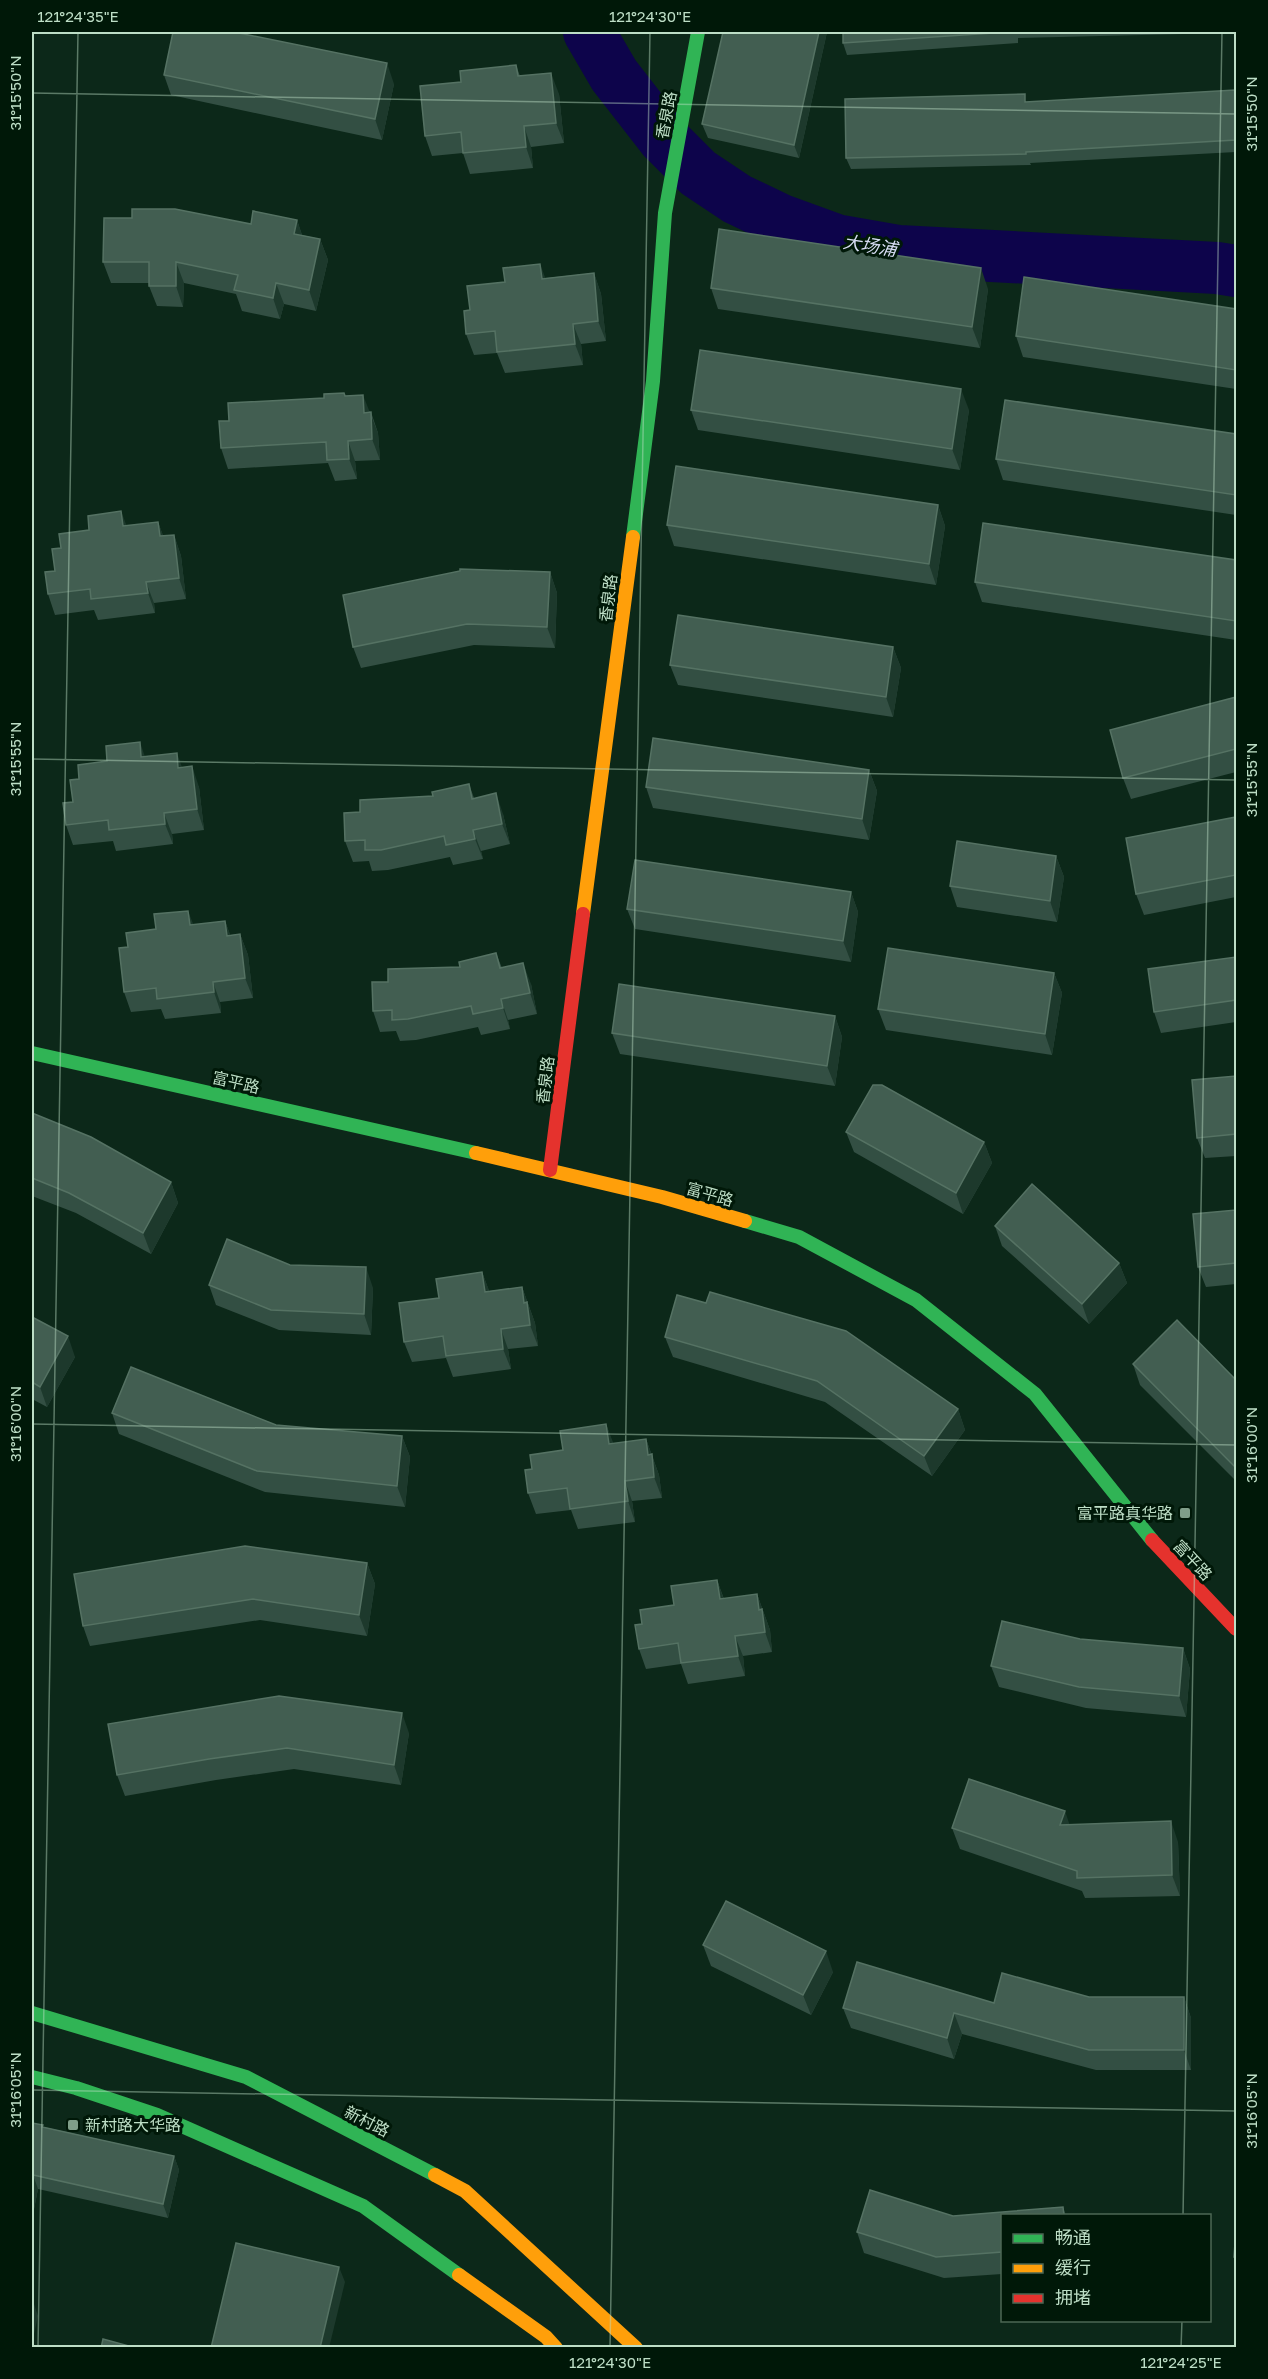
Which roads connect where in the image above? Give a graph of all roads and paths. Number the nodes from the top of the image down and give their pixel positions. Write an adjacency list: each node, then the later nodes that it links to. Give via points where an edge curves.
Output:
1 (698, 32): 3 (street, 香泉路, via 671,175 653,381)
2 (32, 1053): 3 (street, 富平路)
3 (550, 1170): 4 (street, 富平路, via 662,1197 799,1237 916,1300 1035,1394 1158,1547)
4 (1236, 1629)
5 (32, 2013): 8 (street, 新村路, via 246,2077 465,2191)
6 (32, 2077): 7 (street, via 157,2115 363,2206)
7 (556, 2348)
8 (636, 2348)

